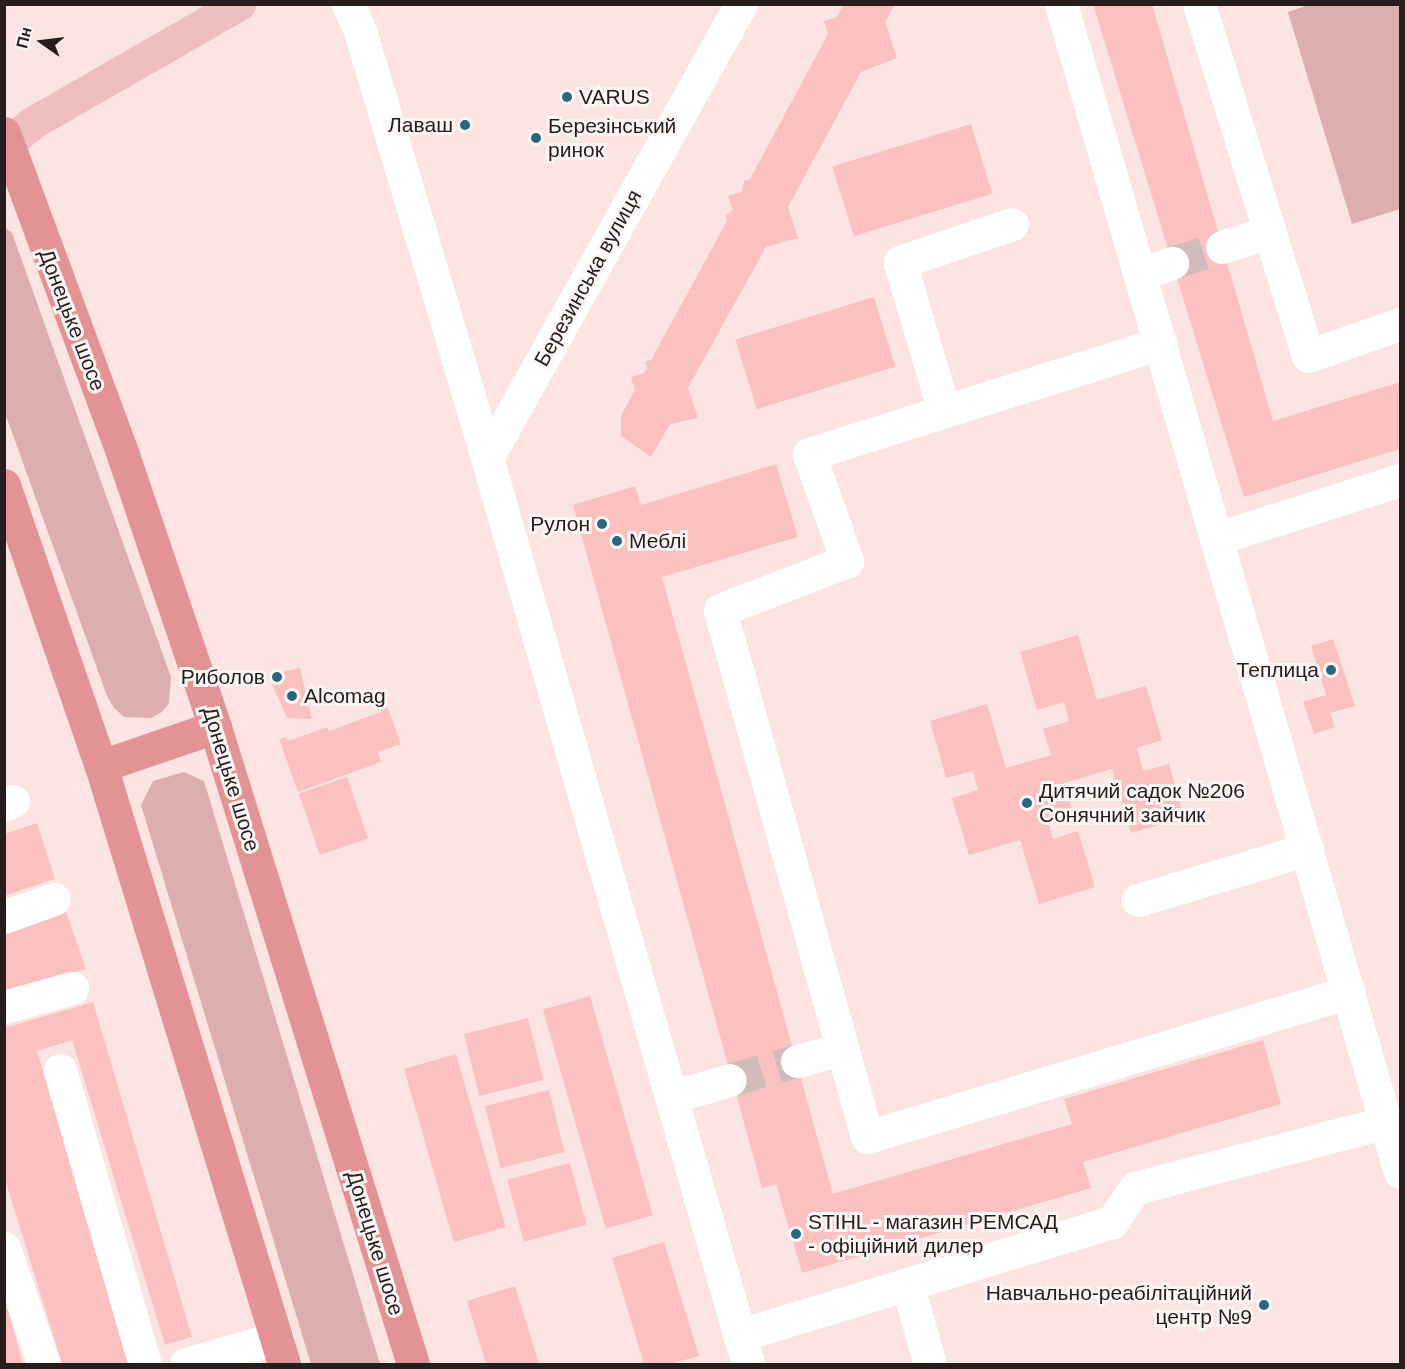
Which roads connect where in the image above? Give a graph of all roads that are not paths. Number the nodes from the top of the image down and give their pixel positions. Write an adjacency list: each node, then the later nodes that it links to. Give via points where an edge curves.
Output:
1 (239, 4): 6 (main road)
2 (348, 4): 15 (street, via 360,31)
3 (741, 4): 15 (street, Березинська вулиця)
4 (1061, 4): 11 (street)
5 (1199, 4): 8 (street)
6 (6, 140): 19 (highway, Донецьке шосе, via 123,455)
7 (1012, 224): 14 (street, via 900,262)
8 (1269, 232): 9 (street); 12 (street, via 1308,356)
9 (1222, 247)
10 (1172, 263): 11 (street)
11 (1140, 273): 13 (street)
12 (1401, 324)
13 (1161, 343): 14 (street); 18 (street)
14 (944, 411): 28 (street, via 809,454 847,561 720,610)
15 (487, 458): 32 (street)
16 (1401, 480): 18 (street)
17 (4, 485): 20 (highway)
18 (1218, 538): 21 (street)
19 (215, 727): 20 (highway); 42 (highway, Донецьке шосе)
20 (101, 766): 38 (highway)
21 (1308, 849): 23 (street); 26 (street)
22 (54, 899): 24 (street)
23 (1138, 900)
24 (4, 916)
25 (72, 988): 27 (street)
26 (1349, 993): 28 (street, via 867,1137); 33 (street)
27 (4, 1007)
28 (843, 1049): 29 (street)
29 (797, 1061)
30 (60, 1070): 40 (street)
31 (730, 1080): 32 (street)
32 (671, 1097): 37 (street)
33 (1386, 1122): 34 (street); 36 (street, via 1135,1188 1112,1221)
34 (1401, 1172)
35 (4, 1248): 39 (street)
36 (907, 1284): 37 (street); 43 (street)
37 (744, 1350)
38 (280, 1351): 41 (street)
39 (44, 1365)
40 (145, 1365)
41 (186, 1365)
42 (413, 1365)
43 (930, 1365)

